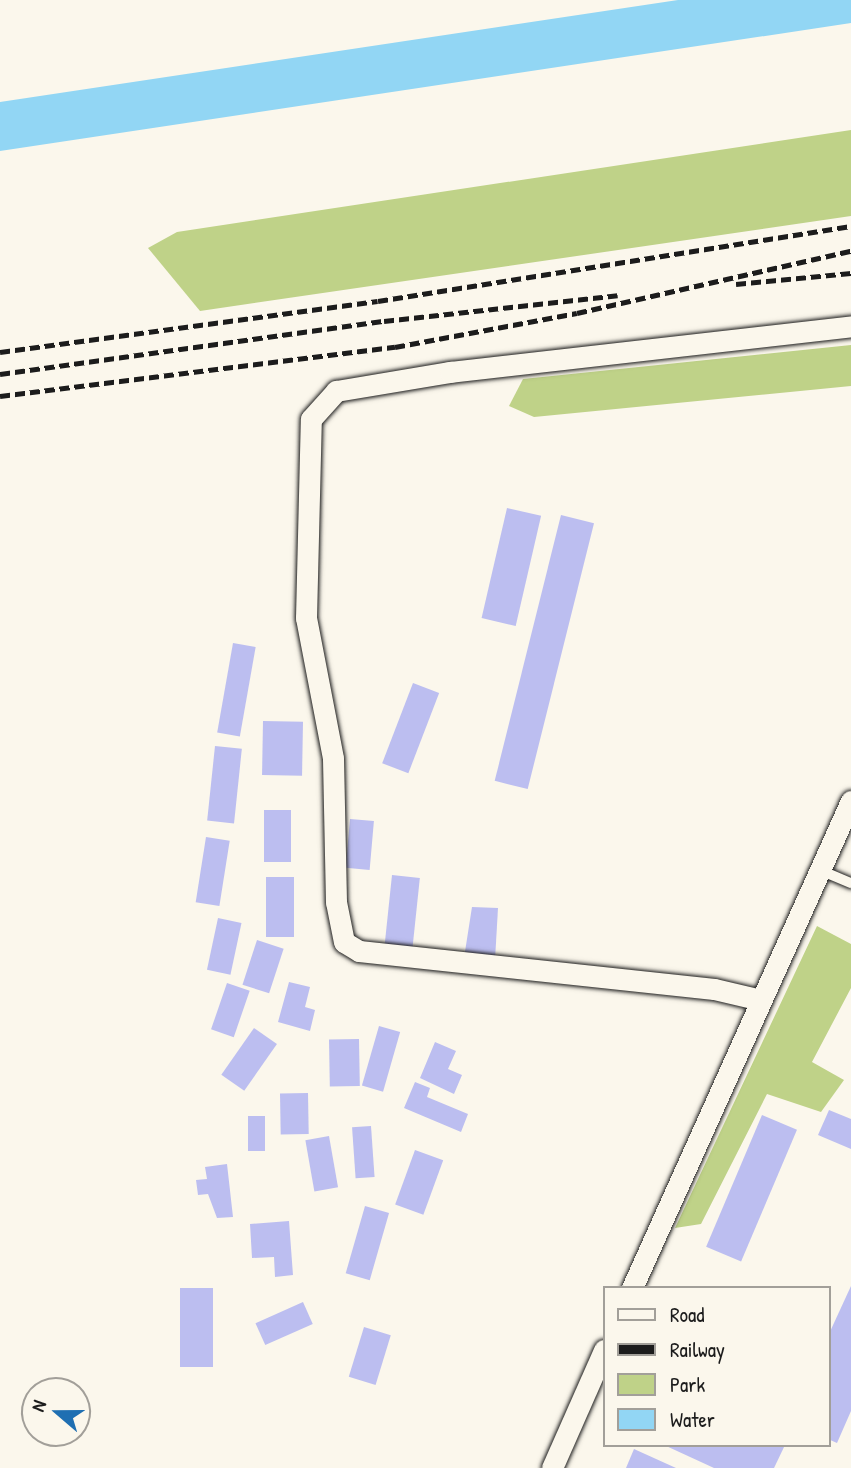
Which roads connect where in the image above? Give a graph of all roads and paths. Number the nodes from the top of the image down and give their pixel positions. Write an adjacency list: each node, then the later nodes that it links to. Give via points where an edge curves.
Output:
1 (851, 326): 5 (street, via 450,372 336,391 311,419 306,618 333,758 336,902 344,942 359,951 714,989)
2 (851, 801): 3 (street)
3 (820, 870): 4 (lane); 5 (street)
4 (851, 883)
5 (761, 1000): 6 (street)
6 (633, 1286)
7 (602, 1355): 8 (street)
8 (552, 1468)

